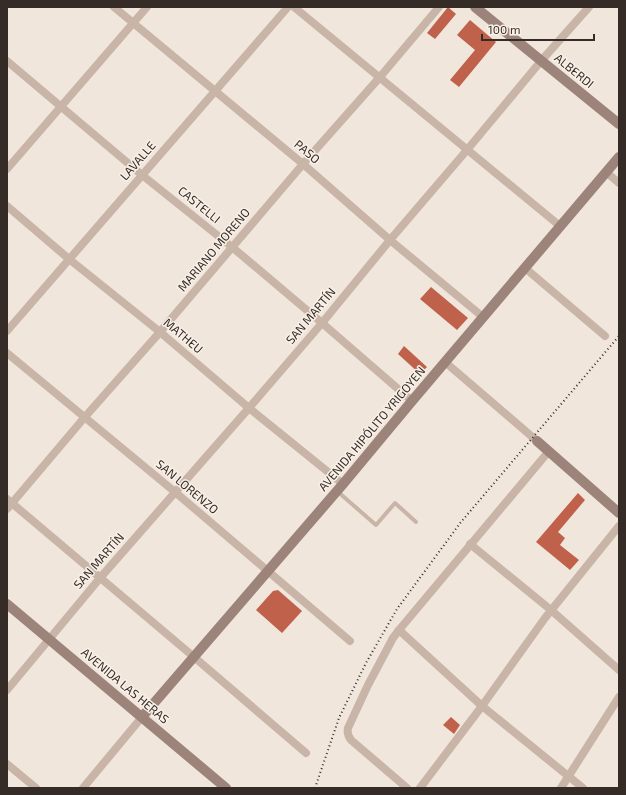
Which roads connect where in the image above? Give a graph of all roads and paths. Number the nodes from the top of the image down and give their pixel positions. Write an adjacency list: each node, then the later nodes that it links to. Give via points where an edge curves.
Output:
1 (114, 7): 8 (street, PASO)
2 (147, 7): 8 (street)
3 (288, 7): 12 (street, LAVALLE)
4 (294, 7): 11 (street)
5 (438, 7): 11 (street, MARIANO MORENO)
6 (475, 7): 10 (main road, ALBERDI)
7 (588, 7): 10 (street, SAN MARTÍN)
8 (134, 23): 12 (street, PASO); 13 (street)
9 (7, 61): 13 (street, CASTELLI)
10 (541, 61): 14 (main road, ALBERDI); 15 (street, SAN MARTÍN)
11 (380, 77): 15 (street); 17 (street, MARIANO MORENO)
12 (216, 91): 17 (street, PASO); 20 (street, LAVALLE)
13 (61, 107): 18 (street); 20 (street, CASTELLI)
14 (619, 124)
15 (467, 150): 23 (street); 24 (street, SAN MARTÍN)
16 (619, 157): 19 (main road, AVENIDA HIPÓLITO YRIGOYEN)
17 (303, 164): 24 (street, PASO); 25 (street, MARIANO MORENO)
18 (7, 170)
19 (606, 172): 21 (street); 23 (main road, AVENIDA HIPÓLITO YRIGOYEN)
20 (142, 175): 25 (street, CASTELLI); 26 (street, LAVALLE)
21 (619, 183)
22 (7, 206): 26 (street, MATHEU)
23 (560, 226): 27 (main road, AVENIDA HIPÓLITO YRIGOYEN)
24 (390, 240): 28 (street, PASO); 29 (street, SAN MARTÍN)
25 (232, 247): 29 (street, CASTELLI); 31 (street, MARIANO MORENO)
26 (69, 259): 30 (street, LAVALLE); 31 (street, MATHEU)
27 (525, 268): 28 (main road, AVENIDA HIPÓLITO YRIGOYEN); 32 (street)
28 (483, 317): 34 (main road, AVENIDA HIPÓLITO YRIGOYEN)
29 (322, 323): 35 (street, CASTELLI); 36 (street, SAN MARTÍN)
30 (7, 331)
31 (160, 332): 36 (street, MATHEU); 37 (street, MARIANO MORENO)
32 (605, 336)
33 (7, 353): 37 (street, SAN LORENZO)
34 (445, 362): 35 (main road, AVENIDA HIPÓLITO YRIGOYEN); 38 (street)
35 (412, 401): 40 (main road, AVENIDA HIPÓLITO YRIGOYEN)
36 (249, 408): 40 (street, MATHEU); 41 (street, SAN MARTÍN)
37 (84, 418): 41 (street, SAN LORENZO); 42 (street, MARIANO MORENO)
38 (535, 439): 39 (main road)
39 (549, 451): 43 (main road); 46 (street)
40 (340, 487): 44 (lane, via 376,524 395,503); 47 (main road, AVENIDA HIPÓLITO YRIGOYEN)
41 (175, 492): 47 (street, SAN LORENZO); 48 (street, SAN MARTÍN)
42 (9, 504): 48 (street)
43 (619, 513)
44 (416, 522)
45 (619, 526): 50 (street)
46 (470, 544): 50 (street); 51 (street)
47 (268, 571): 53 (street, SAN LORENZO); 54 (main road, AVENIDA HIPÓLITO YRIGOYEN)
48 (100, 578): 52 (street, SAN MARTÍN); 54 (street)
49 (7, 604): 52 (main road, AVENIDA LAS HERAS)
50 (550, 610): 55 (street); 58 (street)
51 (399, 630): 58 (street); 66 (street, via 368,685 348,731 351,740)
52 (49, 639): 56 (street, SAN MARTÍN); 59 (main road, AVENIDA LAS HERAS)
53 (350, 641)
54 (194, 657): 59 (main road, AVENIDA HIPÓLITO YRIGOYEN); 60 (street)
55 (619, 670)
56 (7, 690)
57 (619, 697): 62 (street)
58 (482, 706): 62 (street); 67 (street)
59 (142, 717): 64 (street); 65 (main road, AVENIDA LAS HERAS)
60 (306, 754)
61 (7, 764): 63 (street)
62 (569, 776): 68 (street); 69 (street)
63 (36, 788)
64 (82, 788)
65 (226, 788)
66 (407, 788)
67 (420, 788)
68 (561, 788)
69 (583, 788)

